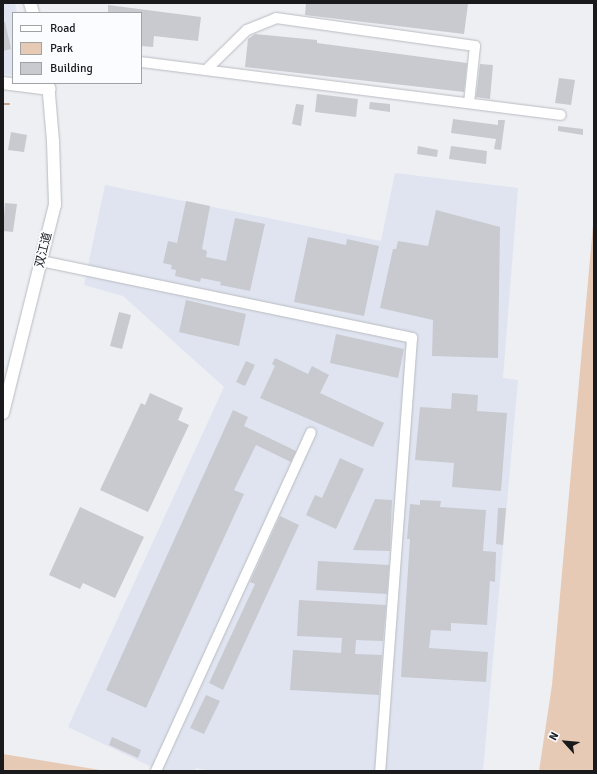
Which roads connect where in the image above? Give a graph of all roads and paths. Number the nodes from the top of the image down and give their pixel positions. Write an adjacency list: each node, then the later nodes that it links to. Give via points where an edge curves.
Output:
1 (142, 62): 2 (street)
2 (206, 70): 5 (street); 5 (street, via 247,30 276,18 475,46)
3 (18, 84): 4 (main road)
4 (49, 86): 7 (main road, 双江道, via 55,205)
5 (469, 103): 6 (street)
6 (561, 115)
7 (40, 261): 8 (main road, 双江道); 12 (street, via 412,338)
8 (6, 385): 9 (main road, 双江道)
9 (3, 413)
10 (311, 434): 11 (street)
11 (156, 771)
12 (380, 771)

